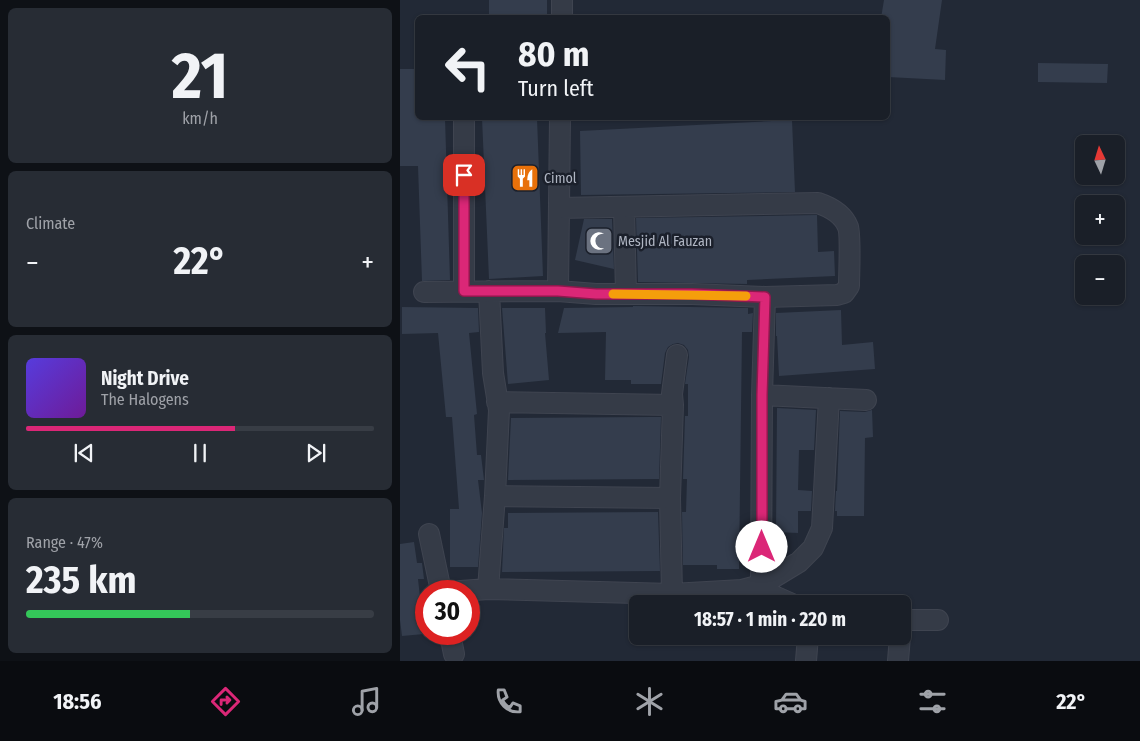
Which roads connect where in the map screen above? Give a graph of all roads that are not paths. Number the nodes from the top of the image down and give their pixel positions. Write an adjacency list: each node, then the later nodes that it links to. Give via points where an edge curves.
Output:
1 (562, 0): 2 (street)
2 (562, 15)
3 (464, 120): 7 (street)
4 (560, 120): 6 (street)
5 (624, 207): 6 (street); 11 (street); 12 (street, via 800,202 830,207 848,228 847,291 837,295)
6 (559, 208): 9 (street)
7 (464, 291): 8 (street); 10 (street)
8 (489, 291): 9 (street); 17 (street, via 492,373)
9 (558, 291): 11 (street)
10 (424, 292)
11 (626, 294): 12 (street)
12 (765, 297): 14 (street)
13 (677, 355): 18 (street)
14 (762, 395): 15 (street); 23 (street)
15 (829, 398): 16 (street); 23 (street, via 822,528 813,548 799,562)
16 (866, 400)
17 (498, 402): 18 (street); 19 (street)
18 (673, 405): 20 (street)
19 (495, 496): 20 (street); 24 (street)
20 (670, 498): 26 (street)
21 (429, 534): 22 (street)
22 (439, 580)
23 (761, 586): 26 (street); 27 (street)
24 (488, 589): 25 (street); 26 (street)
25 (480, 590)
26 (672, 594)
27 (773, 595)
28 (911, 620): 29 (street)
29 (938, 620)
30 (452, 645): 33 (street)
31 (807, 645): 34 (street)
32 (899, 645): 35 (street)
33 (454, 654)
34 (806, 661)
35 (898, 661)

